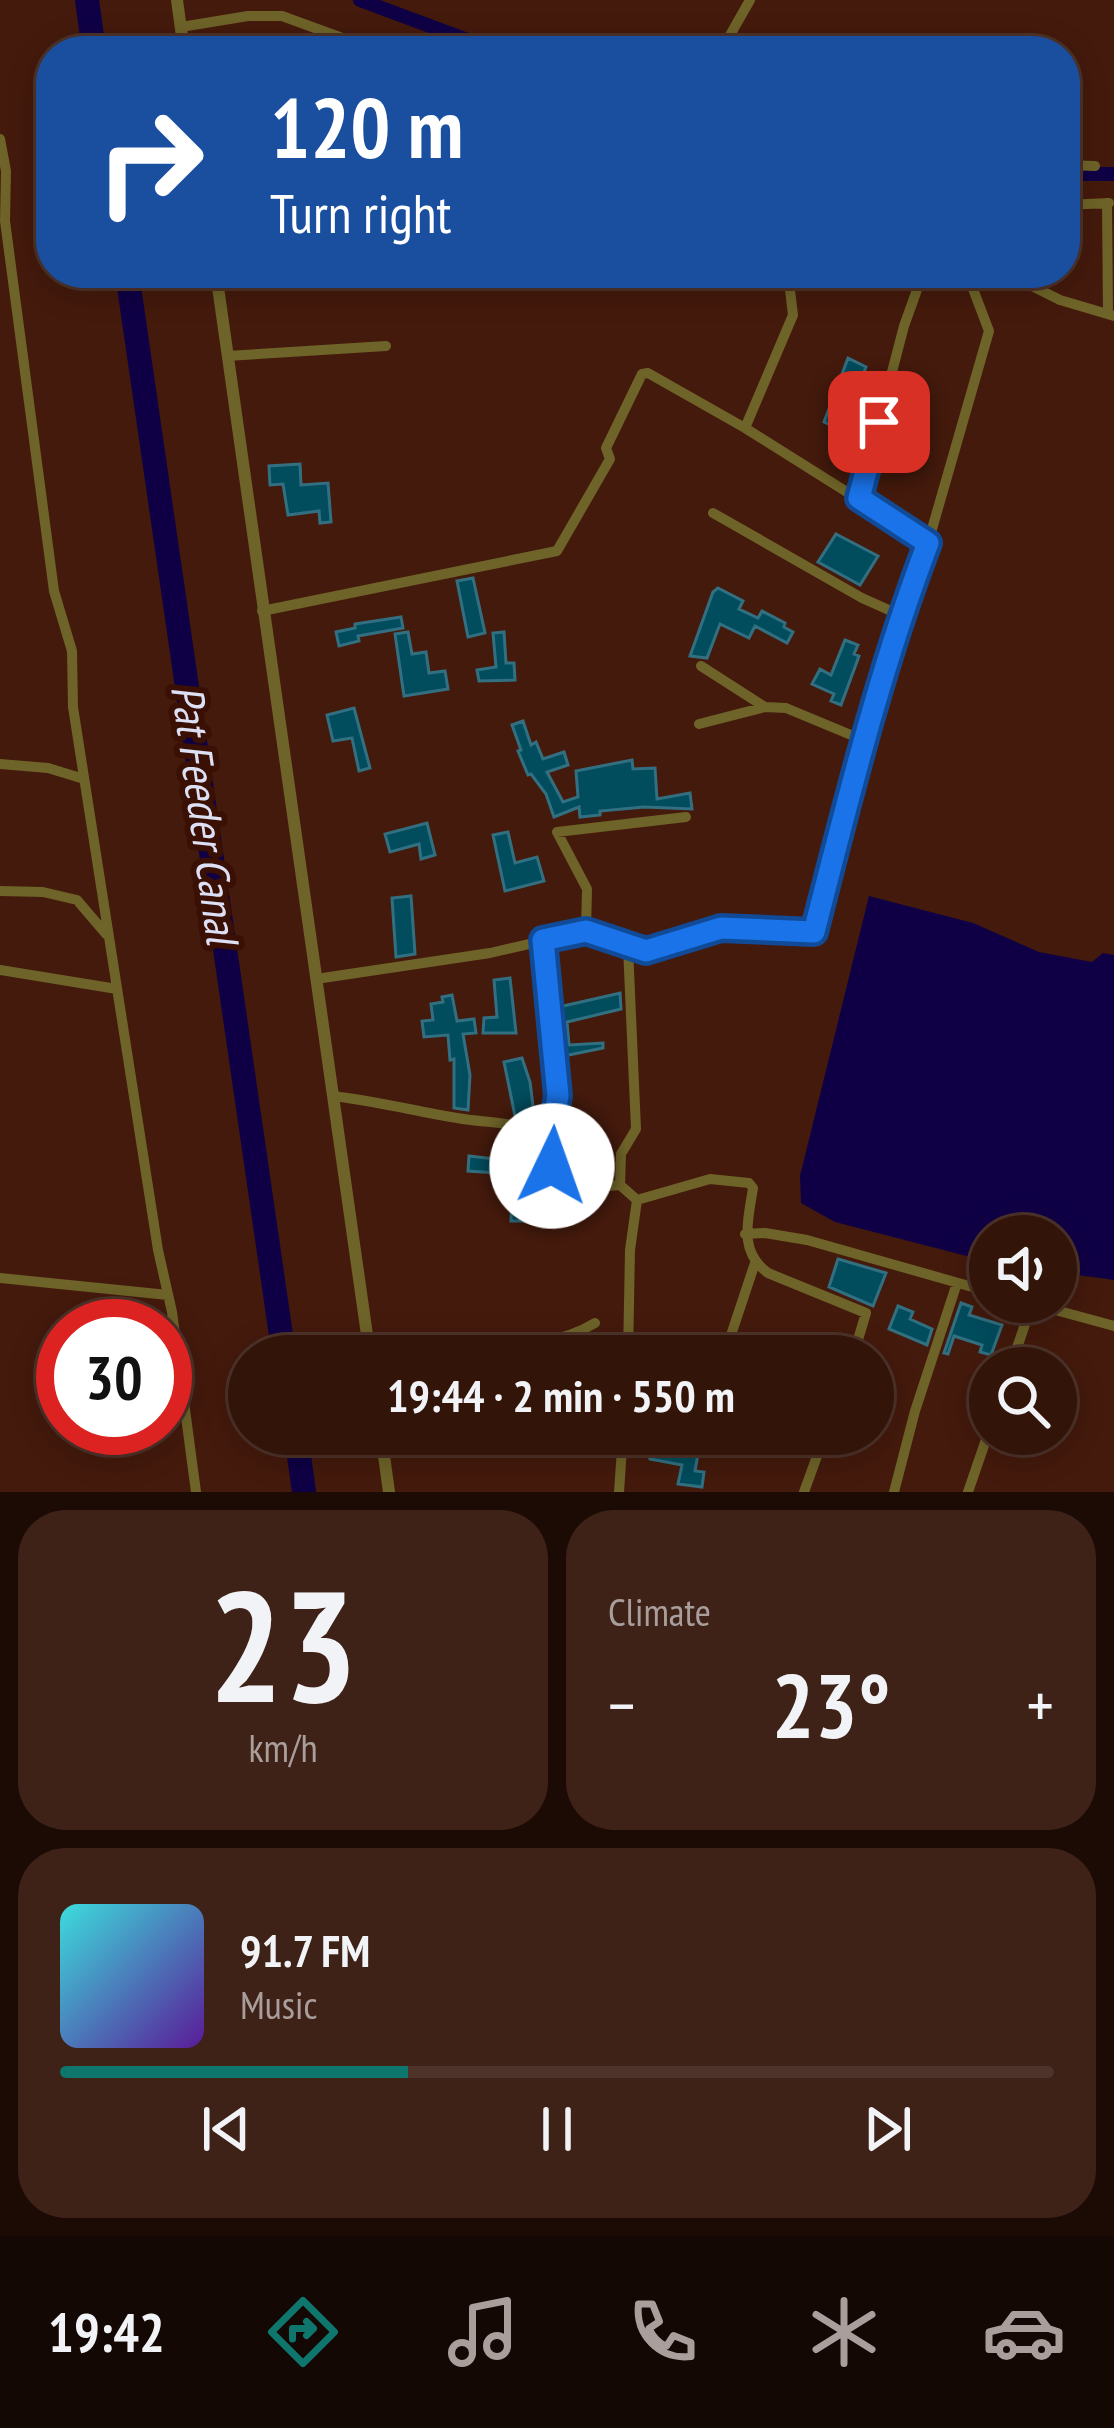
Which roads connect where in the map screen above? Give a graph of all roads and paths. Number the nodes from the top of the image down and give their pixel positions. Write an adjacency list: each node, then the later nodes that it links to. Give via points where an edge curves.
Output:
1 (177, 0): 3 (street)
2 (750, 0): 6 (street)
3 (181, 27): 4 (street); 5 (street, via 282,16)
4 (182, 36)
5 (337, 36)
6 (730, 36)
7 (0, 139): 31 (street)
8 (1080, 166): 9 (street)
9 (1095, 166)
10 (1111, 203): 11 (street); 17 (street)
11 (1080, 204)
12 (217, 288): 19 (street)
13 (790, 288): 20 (street, via 793,315)
14 (917, 288): 21 (street)
15 (973, 288): 23 (street, via 989,331)
16 (1036, 288): 17 (street)
17 (1111, 315)
18 (386, 346): 19 (street)
19 (227, 356): 24 (street)
20 (745, 428): 21 (street); 24 (street, via 642,374 606,448 610,458 556,551)
21 (859, 498): 23 (street)
22 (713, 513): 25 (street)
23 (928, 543): 25 (street)
24 (262, 610): 39 (street)
25 (900, 615): 29 (street)
26 (701, 666): 27 (street)
27 (766, 707): 28 (street); 29 (street)
28 (699, 724)
29 (863, 740): 37 (street, via 814,932 721,928 646,951)
30 (0, 764): 31 (street)
31 (85, 779): 35 (street)
32 (686, 817): 34 (street, via 557,832 587,890)
33 (0, 891): 35 (street, via 77,900)
34 (586, 931): 36 (street); 37 (street)
35 (109, 938): 40 (street)
36 (543, 940): 39 (street); 42 (street, via 558,1096)
37 (628, 947): 43 (street, via 637,1129 621,1154)
38 (0, 970): 40 (street)
39 (316, 979): 41 (street)
40 (117, 989): 50 (street)
41 (333, 1096): 42 (street, via 498,1121); 54 (street)
42 (550, 1140): 43 (street, via 554,1191)
43 (620, 1185): 44 (street)
44 (637, 1200): 45 (street, via 710,1180 749,1183); 56 (street)
45 (745, 1234): 46 (street); 48 (street, via 807,1240)
46 (755, 1263): 57 (street); 58 (street, via 866,1313)
47 (0, 1278): 50 (street)
48 (957, 1283): 49 (street); 67 (street)
49 (969, 1286)
50 (168, 1295): 63 (street)
51 (1077, 1316): 53 (street)
52 (595, 1323): 55 (street)
53 (1114, 1326)
54 (367, 1335)
55 (571, 1335)
56 (628, 1335)
57 (731, 1335)
58 (860, 1335)
59 (384, 1455): 64 (street)
60 (622, 1455): 65 (street)
61 (817, 1455): 66 (street)
62 (981, 1455): 68 (street)
63 (196, 1492)
64 (389, 1492)
65 (619, 1492)
66 (804, 1492)
67 (894, 1492)
68 (968, 1492)

